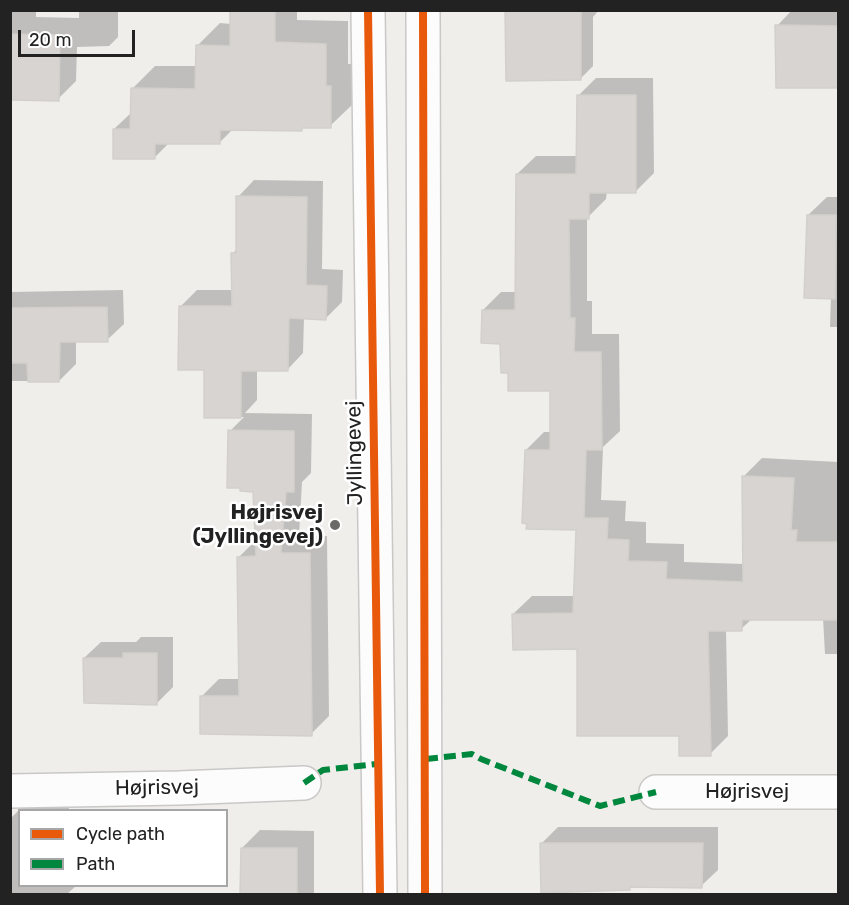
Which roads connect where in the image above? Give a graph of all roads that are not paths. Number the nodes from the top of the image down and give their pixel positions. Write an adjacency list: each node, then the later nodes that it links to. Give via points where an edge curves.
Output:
1 (368, 10): 7 (street, Jyllingevej)
2 (423, 10): 8 (street)
3 (304, 783): 4 (street, Højrisvej)
4 (10, 790)
5 (656, 792): 6 (street, Højrisvej)
6 (838, 792)
7 (380, 894)
8 (425, 894)

